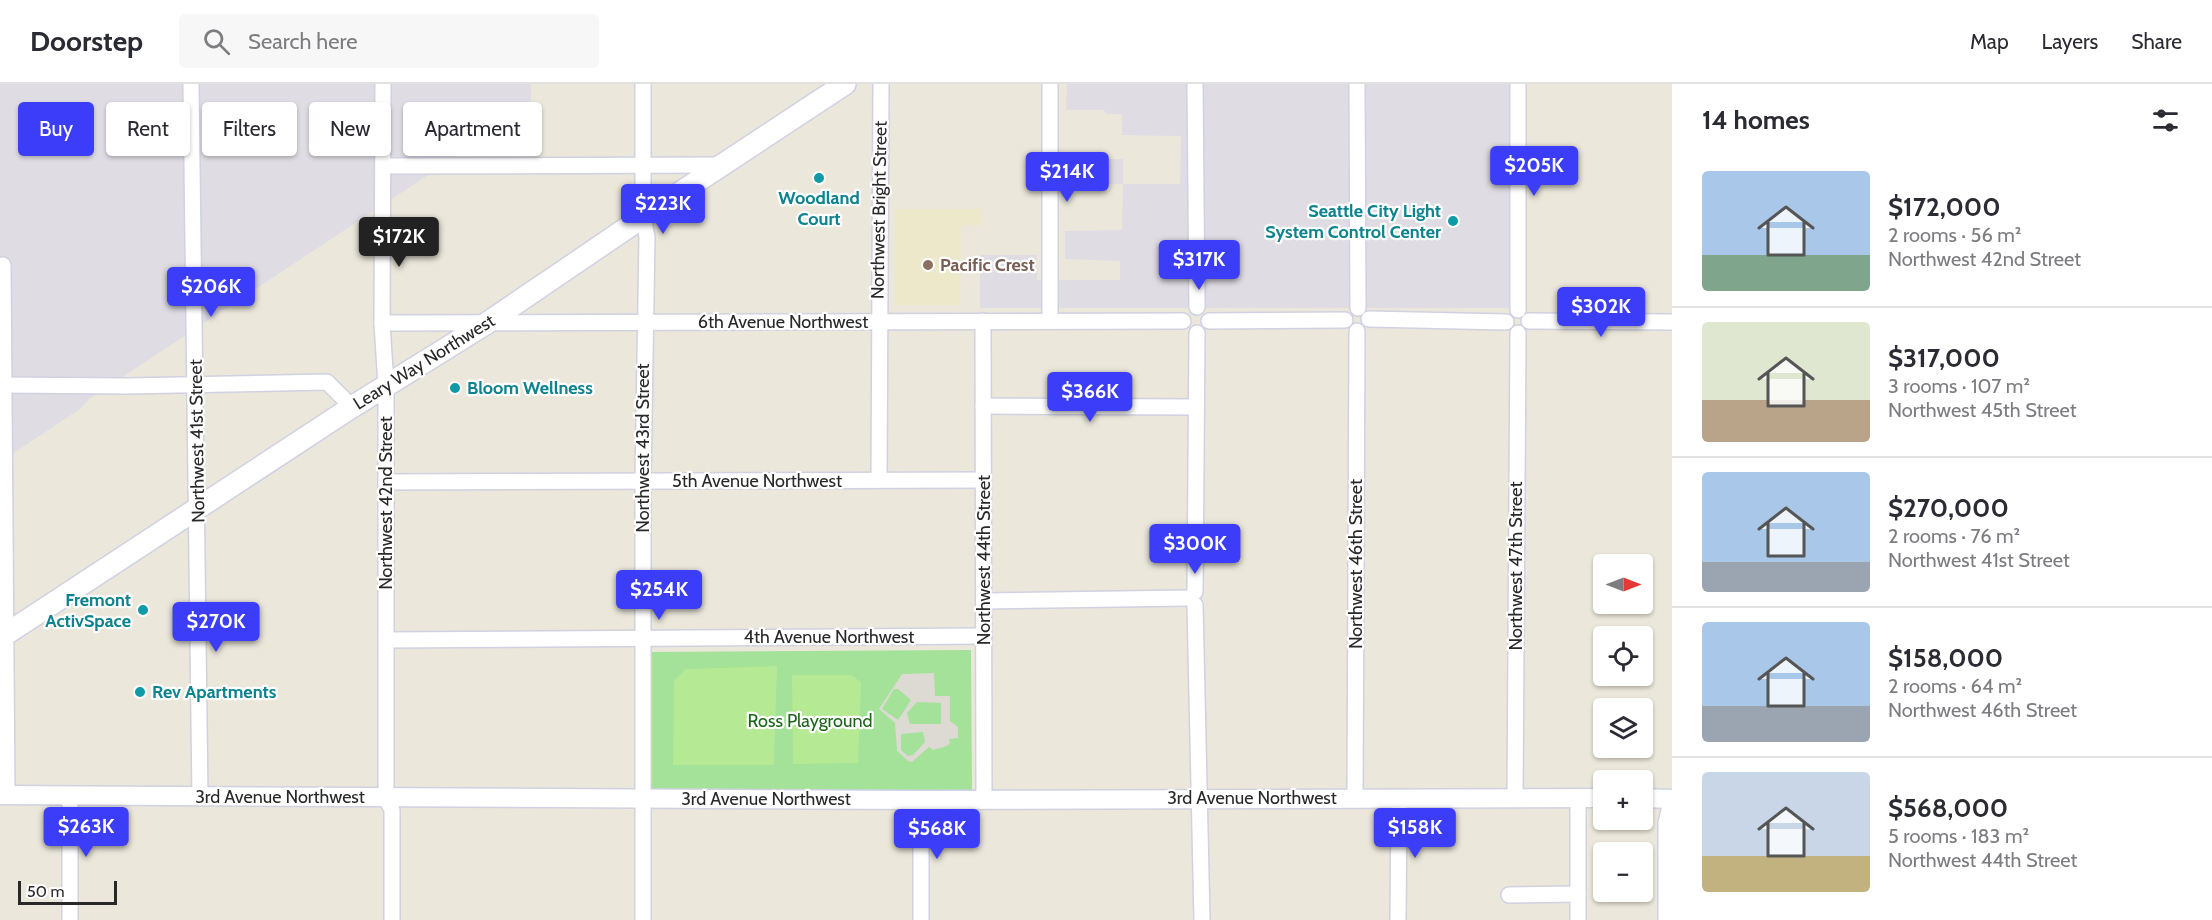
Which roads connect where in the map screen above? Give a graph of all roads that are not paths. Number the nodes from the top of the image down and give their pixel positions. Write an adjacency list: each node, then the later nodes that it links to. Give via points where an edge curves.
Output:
1 (191, 84): 34 (street, Northwest 41st Street)
2 (383, 84): 11 (street, Northwest 42nd Street)
3 (643, 84): 10 (street, Northwest 43rd Street)
4 (846, 84): 12 (main road, Leary Way Northwest)
5 (881, 84): 26 (street, Northwest Bright Street)
6 (1050, 84): 21 (street)
7 (1195, 84): 15 (street)
8 (1357, 84): 16 (street)
9 (1518, 84): 17 (street)
10 (643, 164): 11 (street); 12 (street); 13 (street, Northwest 43rd Street)
11 (383, 165): 29 (street, Northwest 42nd Street)
12 (722, 165): 13 (main road, Leary Way Northwest)
13 (643, 217): 25 (street, Northwest 43rd Street, via 647,256); 30 (main road, Leary Way Northwest)
14 (3, 265): 35 (street)
15 (1197, 308): 22 (street, via 1187,311); 23 (street, via 1206,312)
16 (1358, 308): 18 (street); 19 (street, via 1349,310)
17 (1518, 310): 24 (street, via 1527,314); 27 (street, via 1510,313)
18 (1369, 319): 27 (street); 31 (street, via 1366,327)
19 (1345, 320): 23 (street); 31 (street, via 1348,327)
20 (982, 321): 21 (street, 6th Avenue Northwest); 26 (street, 6th Avenue Northwest); 37 (street, Northwest 44th Street)
21 (1050, 321): 22 (street, 6th Avenue Northwest)
22 (1183, 321): 32 (street, via 1187,330)
23 (1209, 321): 32 (street, via 1207,328)
24 (1529, 321): 28 (street); 33 (street, via 1527,329)
25 (644, 322): 26 (street, 6th Avenue Northwest); 30 (street, 6th Avenue Northwest); 42 (street, Northwest 43rd Street)
26 (878, 322): 40 (street, Northwest Bright Street)
27 (1506, 322): 33 (street, via 1509,330)
28 (1672, 322)
29 (382, 323): 30 (street, 6th Avenue Northwest); 36 (street, Northwest 42nd Street)
30 (487, 323): 36 (main road, Leary Way Northwest)
31 (1357, 331): 53 (street, Northwest 46th Street)
32 (1197, 333): 39 (street)
33 (1518, 333): 59 (street, Northwest 47th Street)
34 (196, 384): 35 (street); 38 (street, via 327,382); 44 (street, Northwest 41st Street)
35 (2, 385): 47 (street)
36 (387, 386): 38 (main road, Leary Way Northwest); 43 (street, Northwest 42nd Street)
37 (983, 406): 39 (street); 41 (street, Northwest 44th Street)
38 (352, 407): 44 (main road, Leary Way Northwest)
39 (1196, 407): 45 (street)
40 (879, 480): 41 (street, 5th Avenue Northwest); 42 (street, 5th Avenue Northwest)
41 (983, 480): 46 (street, Northwest 44th Street)
42 (643, 481): 43 (street, 5th Avenue Northwest); 49 (street, Northwest 43rd Street)
43 (386, 482): 50 (street, Northwest 42nd Street)
44 (198, 508): 47 (main road, Leary Way Northwest); 54 (street, Northwest 41st Street)
45 (1192, 598): 46 (street); 57 (street)
46 (984, 601): 48 (street, Northwest 44th Street)
47 (2, 636): 51 (street)
48 (984, 636): 49 (street, 4th Avenue Northwest); 65 (street, Northwest 44th Street)
49 (642, 638): 50 (street, 4th Avenue Northwest); 56 (street, Northwest 43rd Street)
50 (386, 640): 55 (street, Northwest 42nd Street)
51 (4, 795): 52 (street, 3rd Avenue Northwest)
52 (70, 795): 54 (street, 3rd Avenue Northwest); 68 (street)
53 (1355, 797): 57 (street, 3rd Avenue Northwest); 58 (street, 3rd Avenue Northwest)
54 (200, 798): 55 (street, 3rd Avenue Northwest)
55 (386, 798): 56 (street, 3rd Avenue Northwest); 69 (street, Northwest 42nd Street, via 392,810)
56 (643, 798): 64 (street, 3rd Avenue Northwest); 70 (street, Northwest 43rd Street)
57 (1199, 798): 65 (street, 3rd Avenue Northwest); 72 (street)
58 (1400, 798): 59 (street, 3rd Avenue Northwest); 73 (street)
59 (1515, 798): 60 (street, 3rd Avenue Northwest)
60 (1578, 798): 61 (street, 3rd Avenue Northwest); 66 (street)
61 (1593, 798)
62 (1653, 798): 63 (street)
63 (1672, 798): 75 (street, via 1666,823)
64 (921, 800): 65 (street, 3rd Avenue Northwest); 71 (street)
65 (984, 800)
66 (1578, 894): 67 (street); 74 (street)
67 (1509, 895)
68 (70, 920)
69 (392, 920)
70 (644, 920)
71 (921, 920)
72 (1202, 920)
73 (1398, 920)
74 (1578, 920)
75 (1666, 920)

